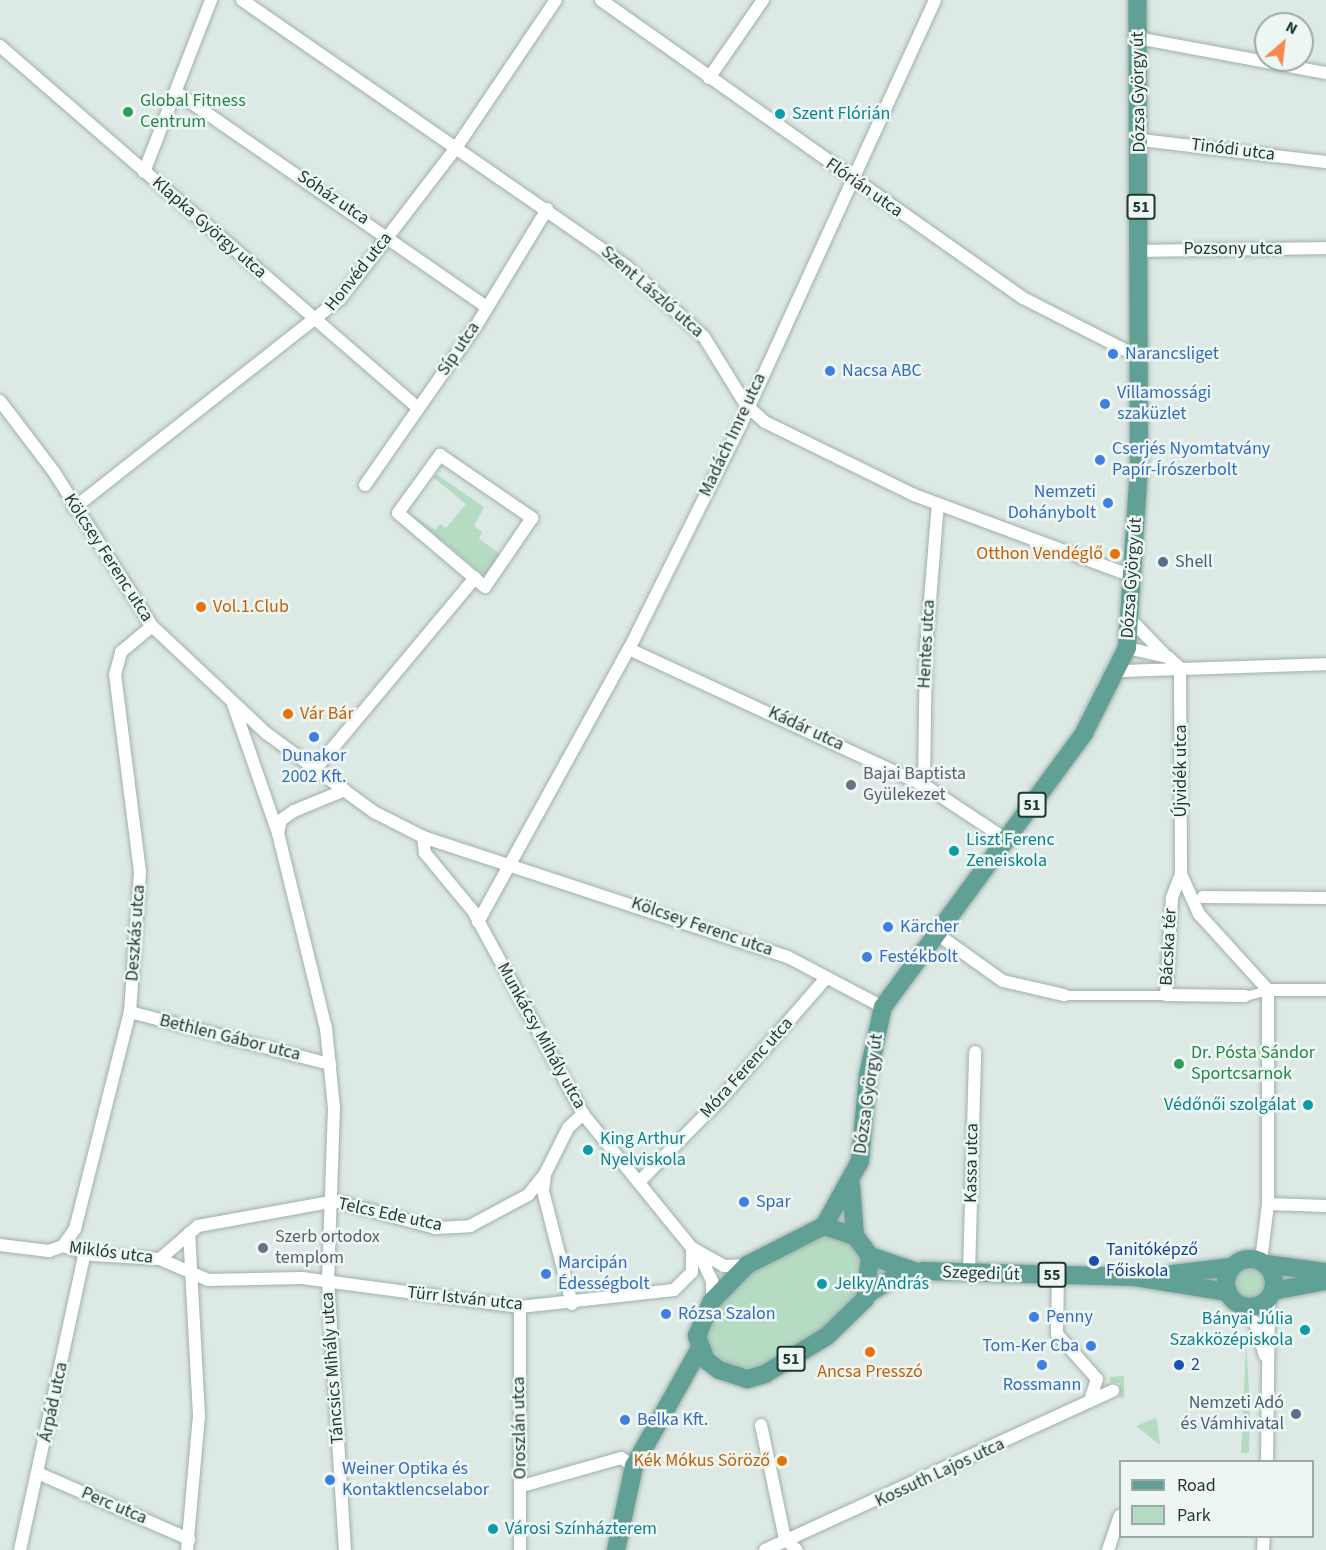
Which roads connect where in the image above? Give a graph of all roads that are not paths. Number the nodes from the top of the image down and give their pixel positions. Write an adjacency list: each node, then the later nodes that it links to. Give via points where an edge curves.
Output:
1 (211, 0): 12 (street)
2 (242, 0): 14 (street, Szent László utca)
3 (556, 0): 14 (street, Honvéd utca)
4 (601, 0): 11 (street, Flórián utca)
5 (763, 0): 11 (street)
6 (935, 0): 17 (street, Madách Imre utca)
7 (1137, 0): 8 (main road, Dózsa György út / 51)
8 (1137, 38): 10 (street); 13 (main road, Dózsa György út / 51)
9 (0, 46): 16 (street, Klapka György utca)
10 (1326, 73)
11 (709, 78): 17 (street, Flórián utca)
12 (176, 92): 16 (street); 19 (street, Sóház utca)
13 (1141, 140): 15 (street, Tinódi utca); 21 (main road, Dózsa György út / 51)
14 (456, 148): 18 (street, Szent László utca); 19 (street, Honvéd utca)
15 (1326, 162)
16 (144, 172): 23 (street, Klapka György utca)
17 (849, 179): 24 (street, Flórián utca, via 1023,298); 26 (street, Madách Imre utca)
18 (547, 209): 22 (street, Síp utca); 26 (street, Szent László utca, via 680,313 724,362)
19 (389, 235): 22 (street, Sóház utca); 23 (street, Honvéd utca)
20 (1326, 248): 21 (street, Pozsony utca)
21 (1141, 250): 24 (main road, Dózsa György út / 51)
22 (487, 307): 27 (street, Síp utca)
23 (317, 322): 27 (street, Klapka György utca); 30 (street, Honvéd utca)
24 (1139, 357): 31 (main road, Dózsa György út / 51)
25 (1, 404): 30 (street, Kölcsey Ferenc utca)
26 (746, 405): 29 (street, via 808,445); 36 (street, Madách Imre utca)
27 (418, 408): 28 (street, Síp utca)
28 (365, 484)
29 (938, 504): 31 (street); 43 (street, Hentes utca, via 926,649)
30 (74, 508): 34 (street, Kölcsey Ferenc utca)
31 (1135, 577): 33 (main road, Dózsa György út / 51)
32 (471, 583): 32 (street, via 485,587 532,518 440,455 398,513); 42 (street)
33 (1131, 620): 35 (main road, Dózsa György út / 51); 37 (street)
34 (152, 626): 41 (street, Kölcsey Ferenc utca); 61 (street, Deszkás utca, via 139,632 121,652 115,675 140,872 140,930)
35 (1127, 648): 37 (street); 40 (main road, Dózsa György út / 51)
36 (629, 650): 43 (street, Kádár utca); 48 (street, Madách Imre utca)
37 (1168, 657): 39 (street)
38 (1326, 664): 39 (street)
39 (1179, 668): 40 (street); 49 (street, Újvidék utca)
40 (1119, 671): 47 (main road, Dózsa György út / 51, via 1084,734)
41 (232, 703): 42 (street, Kölcsey Ferenc utca); 45 (street, Táncsics Mihály utca)
42 (316, 768): 44 (street, Kölcsey Ferenc utca)
43 (924, 785): 47 (street, Kádár utca)
44 (345, 790): 45 (street, via 294,811 281,820); 46 (street, Kölcsey Ferenc utca)
45 (278, 833): 63 (street, Táncsics Mihály utca)
46 (423, 837): 48 (street, Kölcsey Ferenc utca); 52 (street, Munkácsy Mihály utca, via 424,853)
47 (1007, 840): 53 (main road, Dózsa György út / 51)
48 (514, 863): 52 (street); 54 (street, Kölcsey Ferenc utca, via 788,957)
49 (1181, 874): 55 (street, Bácska tér, via 1199,914); 57 (street, Bácska tér, via 1172,898)
50 (1203, 897): 51 (street, Bácska tér)
51 (1326, 898)
52 (478, 922): 64 (street, Munkácsy Mihály utca)
53 (937, 934): 58 (street, via 1003,981); 60 (main road, Dózsa György út / 51)
54 (826, 978): 60 (street, Kölcsey Ferenc utca); 66 (street, Móra Ferenc utca, via 720,1100)
55 (1268, 990): 56 (street, Bácska tér); 59 (street, Bácska tér); 69 (street)
56 (1326, 990)
57 (1166, 995): 58 (street); 59 (street, Bácska tér)
58 (1064, 996)
59 (1245, 996)
60 (883, 1008): 67 (main road, Dózsa György út / 51, via 868,1075 860,1161)
61 (130, 1012): 63 (street, Bethlen Gábor utca); 75 (street, Deszkás utca, via 75,1229)
62 (975, 1052): 86 (street, Kassa utca)
63 (330, 1064): 68 (street, Táncsics Mihály utca)
64 (583, 1114): 65 (street, via 568,1128); 66 (street, Munkácsy Mihály utca)
65 (545, 1174): 68 (street, Telcs Ede utca, via 528,1195 494,1216 456,1228); 95 (street, via 546,1209)
66 (640, 1181): 76 (street, Munkácsy Mihály utca)
67 (851, 1183): 71 (main road, Dózsa György út / 51); 73 (main road, Dózsa György út / 51)
68 (335, 1201): 72 (street, Telcs Ede utca, via 210,1222); 89 (street, Táncsics Mihály utca)
69 (1268, 1204): 70 (street); 80 (street)
70 (1326, 1206)
71 (824, 1226): 73 (main road); 81 (main road)
72 (189, 1233): 79 (street, Telcs Ede utca); 83 (street)
73 (855, 1236): 78 (main road)
74 (0, 1245): 75 (street, Miklós utca, via 49,1251)
75 (63, 1246): 77 (street, Miklós utca)
76 (695, 1251): 81 (street, via 724,1266); 94 (street, Munkácsy Mihály utca, via 712,1281); 95 (street, Türr István utca, via 692,1272 674,1290)
77 (86, 1253): 79 (street, Miklós utca); 106 (street, Árpád utca)
78 (870, 1256): 84 (main road, 55); 91 (main road)
79 (160, 1259): 83 (street, Miklós utca)
80 (1263, 1263): 82 (main road, 55, via 1245,1259); 85 (main road, 55); 92 (main road)
81 (747, 1265): 94 (main road)
82 (1231, 1268): 88 (main road, Szegedi út / 55); 93 (main road)
83 (189, 1272): 89 (street, Miklós utca, via 208,1280); 110 (street, via 198,1338 199,1416)
84 (914, 1272): 86 (main road, Szegedi út / 55); 91 (main road, Szegedi út / 55)
85 (1326, 1272)
86 (969, 1273): 87 (main road, Szegedi út / 55)
87 (1058, 1275): 88 (main road, Szegedi út / 55); 102 (street, via 1057,1334 1097,1378)
88 (1136, 1277): 93 (main road, Szegedi út / 55)
89 (328, 1281): 96 (street, Türr István utca); 112 (street, Táncsics Mihály utca)
90 (1326, 1281): 92 (main road, 55)
91 (869, 1293): 98 (main road, 51, via 827,1336 784,1364 747,1379)
92 (1271, 1295): 93 (main road, 55, via 1251,1307); 99 (street)
93 (1232, 1297): 99 (street, via 1255,1323)
94 (712, 1301): 97 (main road, via 697,1336)
95 (572, 1304): 96 (street, Türr István utca)
96 (520, 1307): 107 (street, Oroszlán utca)
97 (700, 1348): 98 (main road); 100 (main road)
98 (718, 1370): 100 (main road)
99 (1269, 1377): 104 (street)
100 (680, 1386): 105 (main road, via 648,1433)
101 (1113, 1391): 102 (street, Kossuth Lajos utca)
102 (1091, 1398): 109 (street, Kossuth Lajos utca, via 856,1512)
103 (761, 1425): 109 (street)
104 (1267, 1460)
105 (634, 1467): 107 (street, via 621,1458); 114 (main road)
106 (40, 1474): 110 (street, Perc utca); 111 (street, Árpád utca)
107 (522, 1486): 113 (street, Oroszlán utca)
108 (1119, 1519): 117 (street)
109 (785, 1539): 115 (street, Kossuth Lajos utca); 116 (street)
110 (188, 1544)
111 (20, 1550)
112 (345, 1550)
113 (520, 1550)
114 (616, 1550)
115 (765, 1550)
116 (797, 1550)
117 (1108, 1550)

